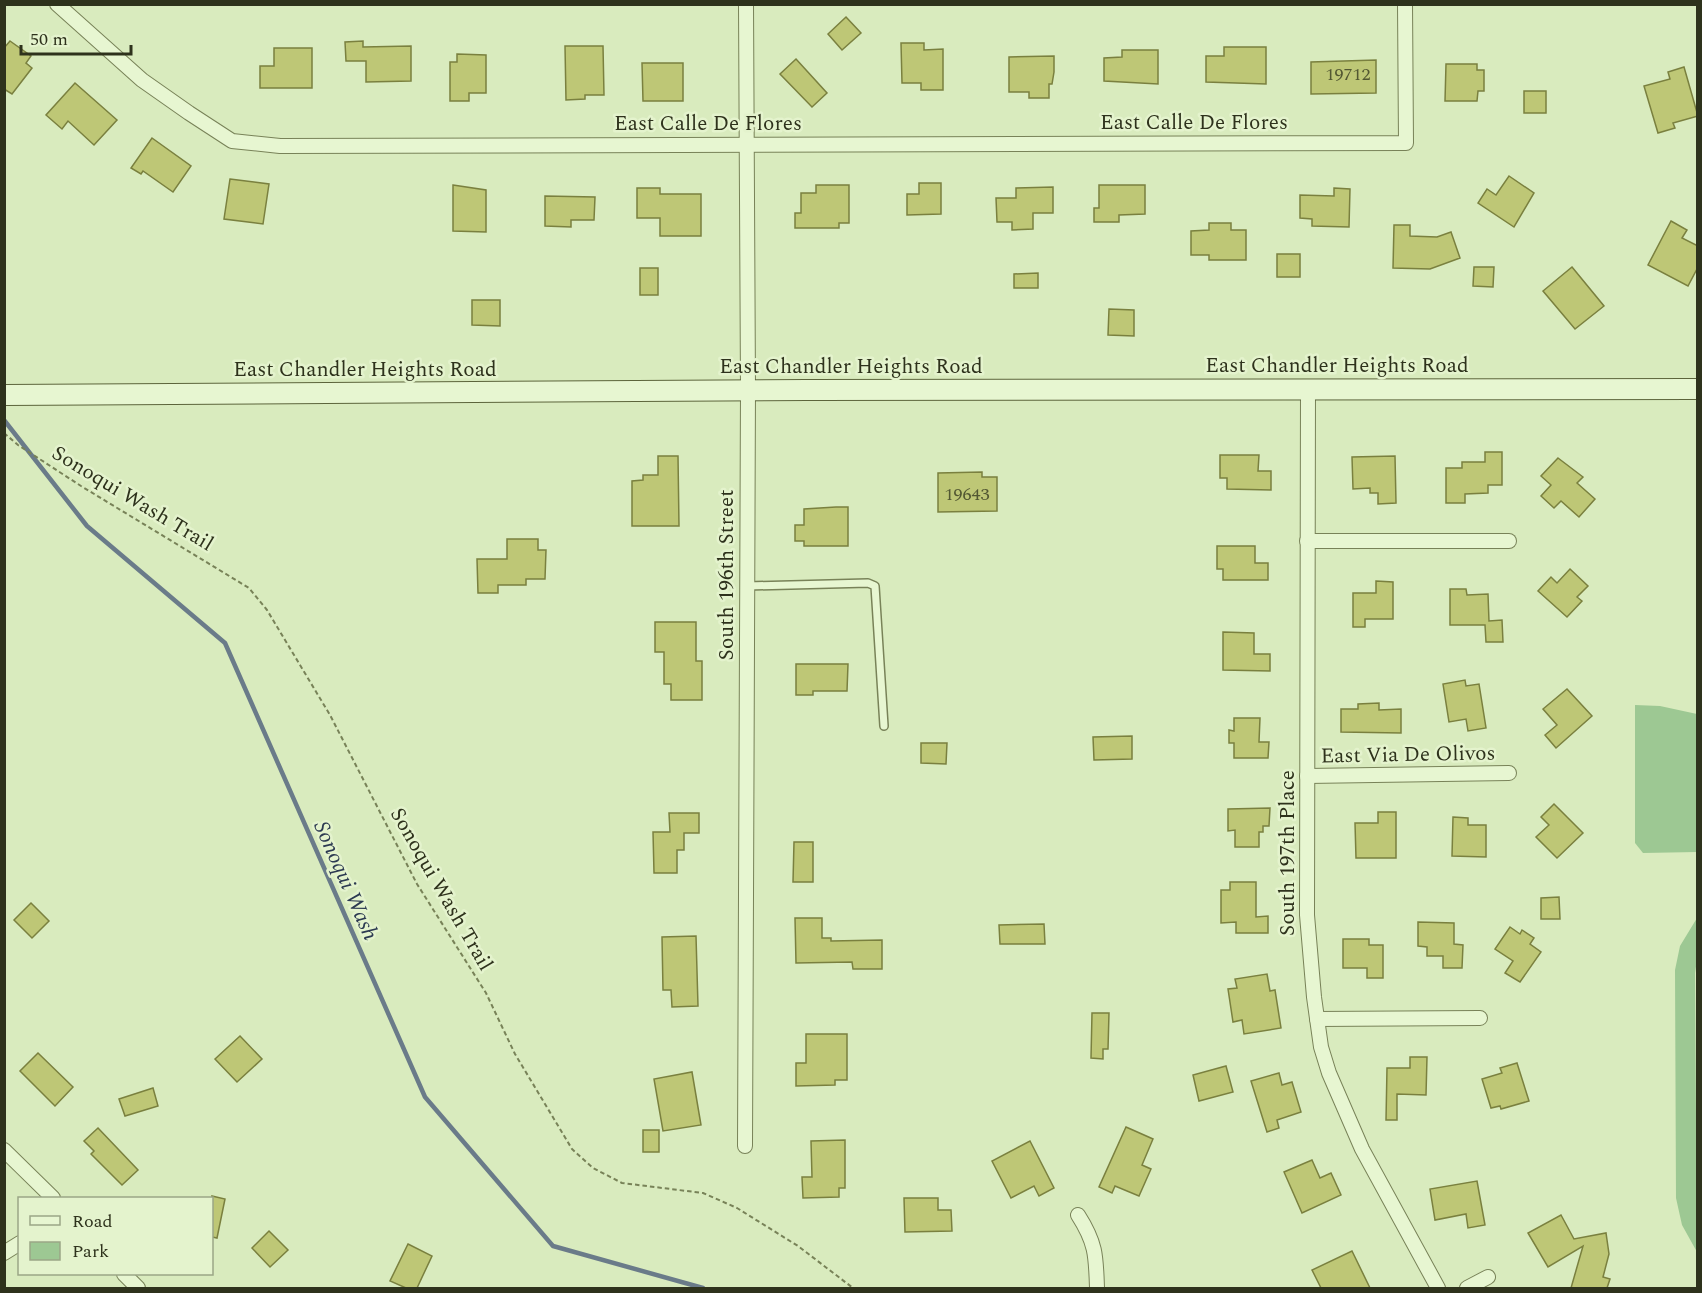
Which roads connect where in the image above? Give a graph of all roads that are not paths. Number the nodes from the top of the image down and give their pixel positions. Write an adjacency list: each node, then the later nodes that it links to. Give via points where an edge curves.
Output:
1 (57, 4): 4 (street, East Calle De Flores, via 142,80 232,141 280,147)
2 (746, 4): 4 (street, South 196th Street)
3 (1405, 4): 4 (street, East Calle De Flores, via 1406,143)
4 (746, 144): 7 (street, South 196th Street)
5 (1308, 389): 6 (main road, East Chandler Heights Road); 7 (main road, East Chandler Heights Road); 9 (street, South 197th Place)
6 (1698, 389)
7 (748, 390): 8 (main road, East Chandler Heights Road); 11 (street, South 196th Street)
8 (4, 395)
9 (1308, 541): 10 (street); 14 (street, South 197th Place)
10 (1509, 541)
11 (747, 585): 12 (lane, via 875,585); 17 (street, South 196th Street)
12 (884, 726)
13 (1509, 774): 14 (street, East Via De Olivos)
14 (1308, 776): 15 (street, South 197th Place, via 1307,915)
15 (1317, 1018): 16 (street); 27 (street, South 197th Place, via 1321,1047 1344,1111)
16 (1480, 1018)
17 (745, 1146)
18 (4, 1150): 19 (street)
19 (52, 1197)
20 (1078, 1215): 26 (street, via 1096,1252)
21 (18, 1244): 22 (street)
22 (4, 1253)
23 (125, 1275): 25 (street)
24 (1488, 1277): 28 (street)
25 (138, 1288)
26 (1097, 1288)
27 (1438, 1288)
28 (1467, 1288)

